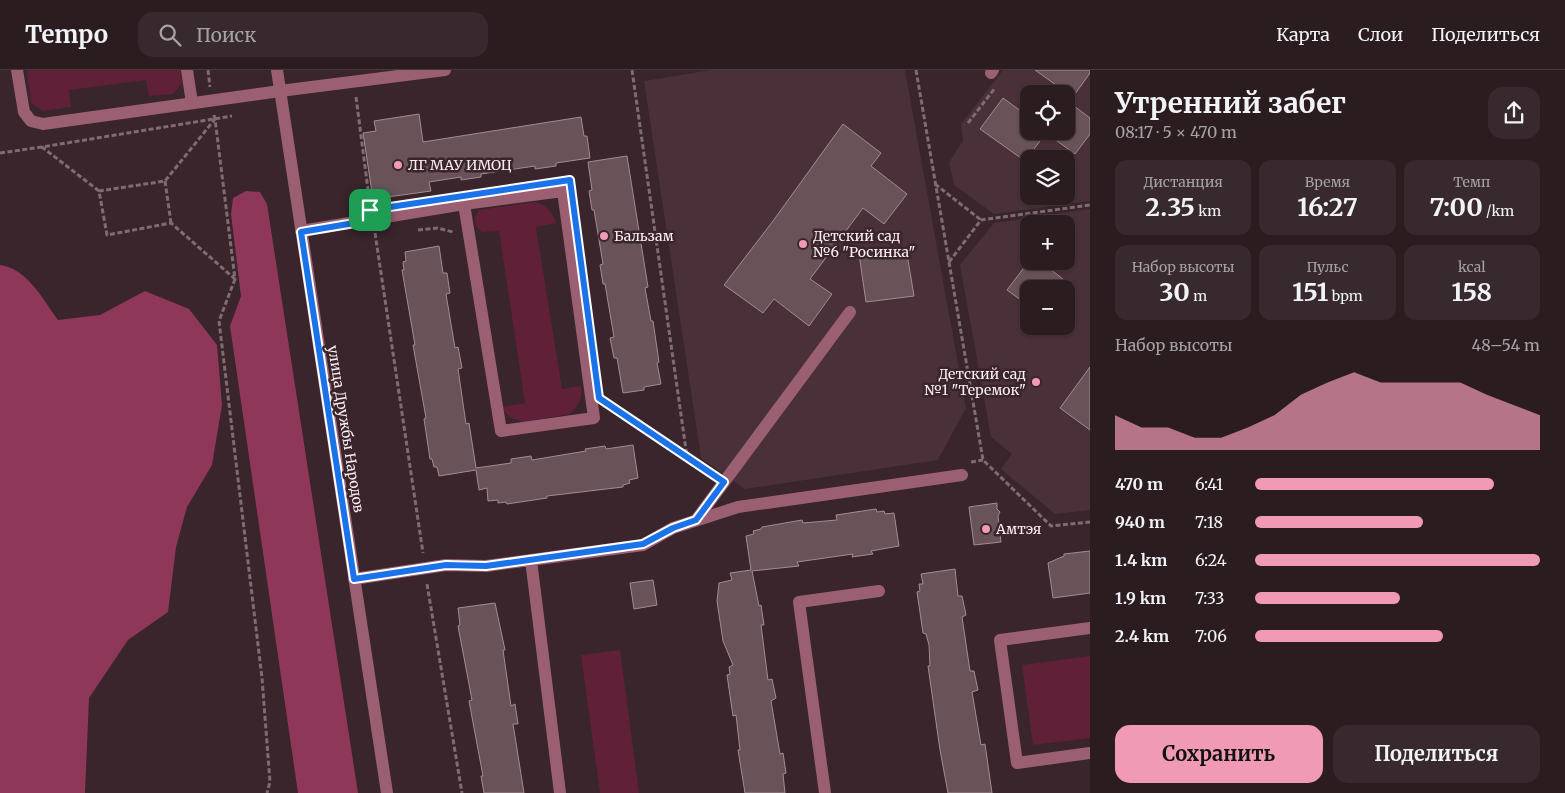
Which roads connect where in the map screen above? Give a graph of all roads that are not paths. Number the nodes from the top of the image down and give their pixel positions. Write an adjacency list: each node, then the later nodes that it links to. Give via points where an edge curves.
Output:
1 (18, 70): 6 (street, via 24,112 31,121 42,124)
2 (187, 70): 6 (street)
3 (276, 70): 5 (street, улица Дружбы Народов)
4 (445, 70): 5 (street)
5 (280, 91): 6 (street); 8 (street, улица Дружбы Народов)
6 (192, 103)
7 (464, 204): 7 (street, via 563,191 594,418 501,432); 8 (street)
8 (301, 232): 13 (street, улица Дружбы Народов)
9 (850, 312): 11 (street)
10 (963, 469): 11 (street, via 738,507)
11 (696, 520): 12 (street, via 643,544)
12 (530, 560): 13 (street, via 486,566 446,565); 18 (street)
13 (354, 579): 17 (street, улица Дружбы Народов)
14 (879, 591): 19 (street, via 799,602)
15 (1090, 628): 16 (street, via 1000,640 1017,763)
16 (1090, 753)
17 (387, 793)
18 (560, 793)
19 (824, 793)

